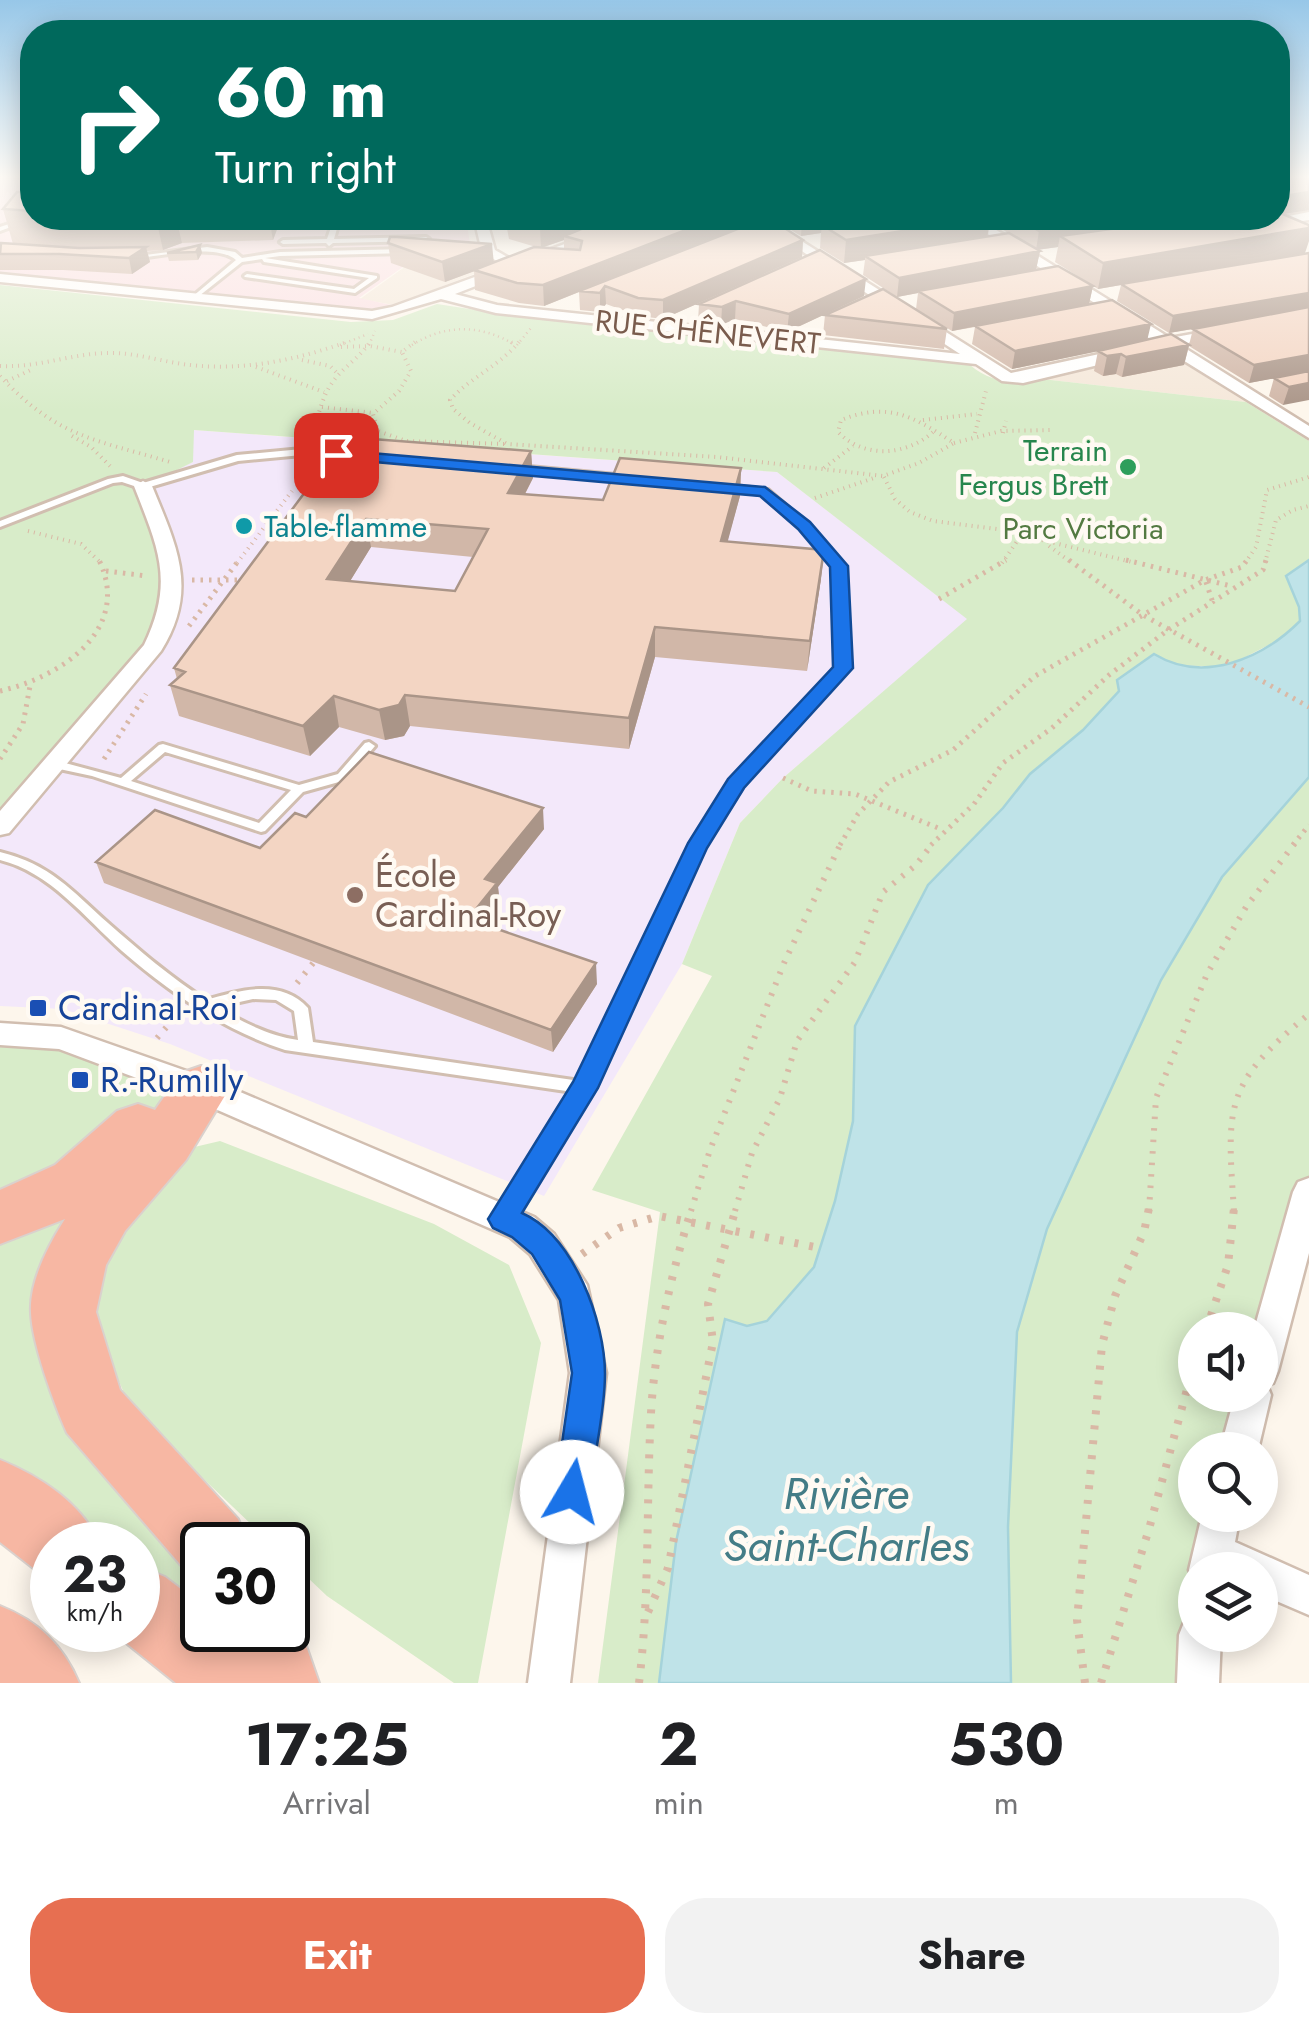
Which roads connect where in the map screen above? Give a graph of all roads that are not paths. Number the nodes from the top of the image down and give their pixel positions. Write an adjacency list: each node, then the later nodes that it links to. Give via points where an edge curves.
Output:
1 (168, 254): 10 (lane)
2 (234, 254): 14 (lane)
3 (291, 254): 13 (lane)
4 (325, 254): 17 (lane)
5 (491, 254): 15 (street)
6 (545, 254): 15 (street)
7 (813, 254): 11 (street)
8 (1026, 254): 12 (street)
9 (1054, 255): 12 (street)
10 (116, 257)
11 (820, 258): 16 (street); 19 (street)
12 (1034, 258): 20 (street)
13 (260, 259): 14 (lane); 17 (lane)
14 (240, 260): 26 (lane)
15 (515, 264): 25 (street)
16 (803, 266)
17 (312, 267): 24 (lane); 24 (lane, via 375,276 355,291)
18 (860, 268): 19 (street)
19 (842, 271): 28 (street)
20 (1058, 274): 22 (street); 39 (street, via 1094,304 1112,301)
21 (247, 276): 24 (lane)
22 (1040, 277)
23 (0, 278): 26 (street)
24 (290, 282)
25 (440, 294): 26 (street, via 372,315); 32 (street, RUE CHÊNEVERT)
26 (194, 298)
27 (583, 300): 32 (street)
28 (888, 301): 29 (street); 30 (street); 37 (street)
29 (913, 301)
30 (866, 305)
31 (700, 312): 34 (street)
32 (540, 320): 34 (street, RUE CHÊNEVERT)
33 (821, 326): 38 (street)
34 (666, 327): 38 (street, RUE CHÊNEVERT)
35 (1232, 329): 39 (street)
36 (968, 337): 37 (street)
37 (950, 340): 40 (street)
38 (790, 341): 40 (street, RUE CHÊNEVERT)
39 (1169, 344): 40 (street, via 1022,378 1008,378); 42 (street)
40 (979, 360)
41 (1276, 386): 42 (street)
42 (1243, 393): 43 (street)
43 (1309, 433)
44 (360, 456): 47 (lane, via 237,458)
45 (495, 467): 46 (lane)
46 (649, 481)
47 (133, 483): 49 (lane); 51 (street, via 172,561 176,591 170,617 154,647)
48 (707, 486): 59 (lane, via 765,492 839,566 843,668 736,784 696,848)
49 (0, 524)
50 (369, 746): 53 (lane, via 342,777)
51 (54, 764): 52 (lane); 54 (street)
52 (123, 782): 53 (lane, via 163,748); 53 (lane, via 260,828)
53 (299, 788)
54 (0, 826)
55 (0, 856): 56 (lane, via 45,874)
56 (203, 1006): 58 (lane, via 253,1035); 58 (lane, via 276,994 301,1008)
57 (0, 1034): 60 (street, via 61,1038)
58 (306, 1047): 59 (lane)
59 (584, 1088): 63 (lane)
60 (201, 1089): 62 (highway, via 139,1127 104,1166 54,1198); 63 (street); 67 (highway, via 166,1143 103,1212 75,1259 64,1312 91,1409)
61 (1309, 1192): 64 (street)
62 (0, 1216)
63 (503, 1219): 77 (street, via 542,1244 560,1270 574,1296 588,1373)
64 (1276, 1312)
65 (0, 1496): 66 (highway)
66 (33, 1522)
67 (192, 1522)
68 (1278, 1582): 69 (street)
69 (1309, 1595)
70 (160, 1621): 75 (highway)
71 (0, 1646): 74 (highway)
72 (270, 1652): 76 (highway)
73 (1199, 1652): 78 (street)
74 (38, 1683)
75 (239, 1683)
76 (279, 1683)
77 (549, 1683)
78 (1198, 1683)

